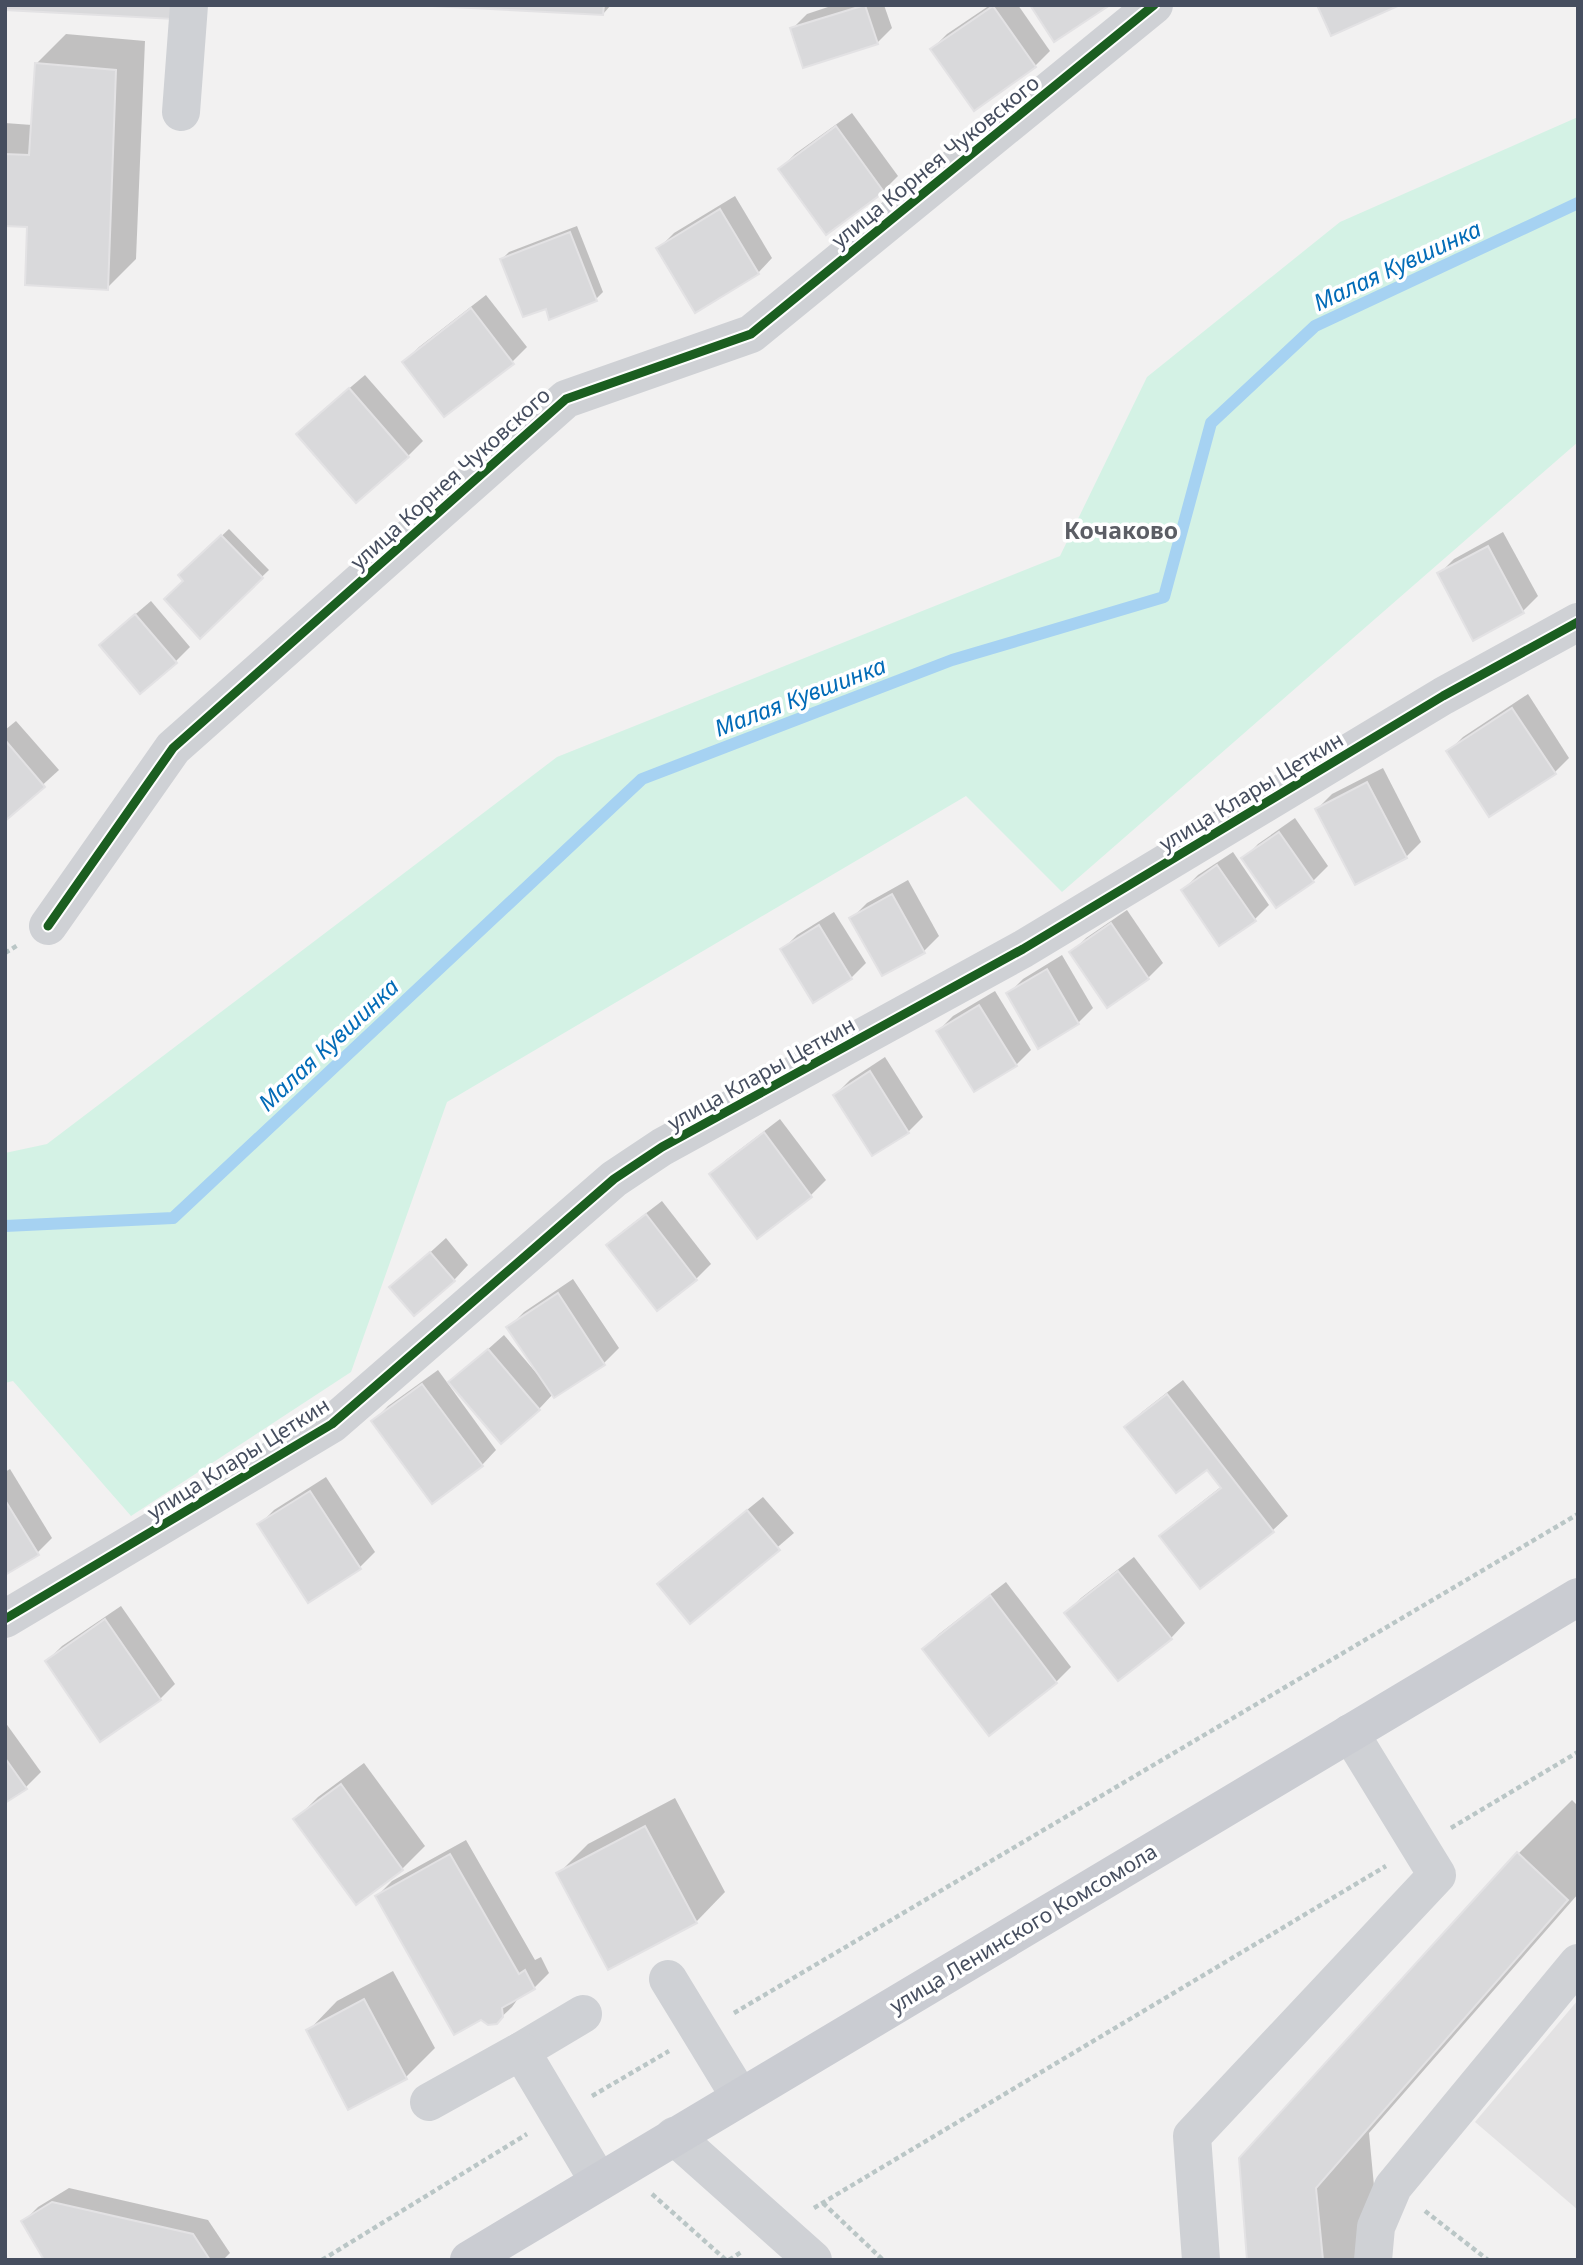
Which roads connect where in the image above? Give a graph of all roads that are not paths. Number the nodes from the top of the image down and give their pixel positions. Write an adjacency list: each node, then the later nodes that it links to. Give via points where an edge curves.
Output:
1 (189, 5): 3 (street)
2 (1154, 5): 5 (street, улица Корнея Чуковского, via 751,334 566,399 173,748)
3 (181, 112)
4 (1578, 622): 7 (street, улица Клары Цеткин, via 1443,696 1023,949 662,1147 614,1179 332,1424)
5 (48, 926)
6 (1578, 1597): 8 (main road, улица Ленинского Комсомола)
7 (5, 1619)
8 (1350, 1733): 13 (main road, улица Ленинского Комсомола); 19 (street, via 1437,1875 1192,2136)
9 (1578, 1963): 20 (street, via 1393,2187 1376,2227)
10 (668, 1979): 13 (street)
11 (583, 2014): 12 (street)
12 (521, 2051): 14 (street); 16 (street)
13 (740, 2097): 15 (main road, улица Ленинского Комсомола)
14 (429, 2102)
15 (674, 2136): 16 (main road, улица Ленинского Комсомола); 18 (street)
16 (599, 2182): 17 (main road, улица Ленинского Комсомола)
17 (469, 2260)
18 (813, 2260)
19 (1201, 2260)
20 (1373, 2260)

